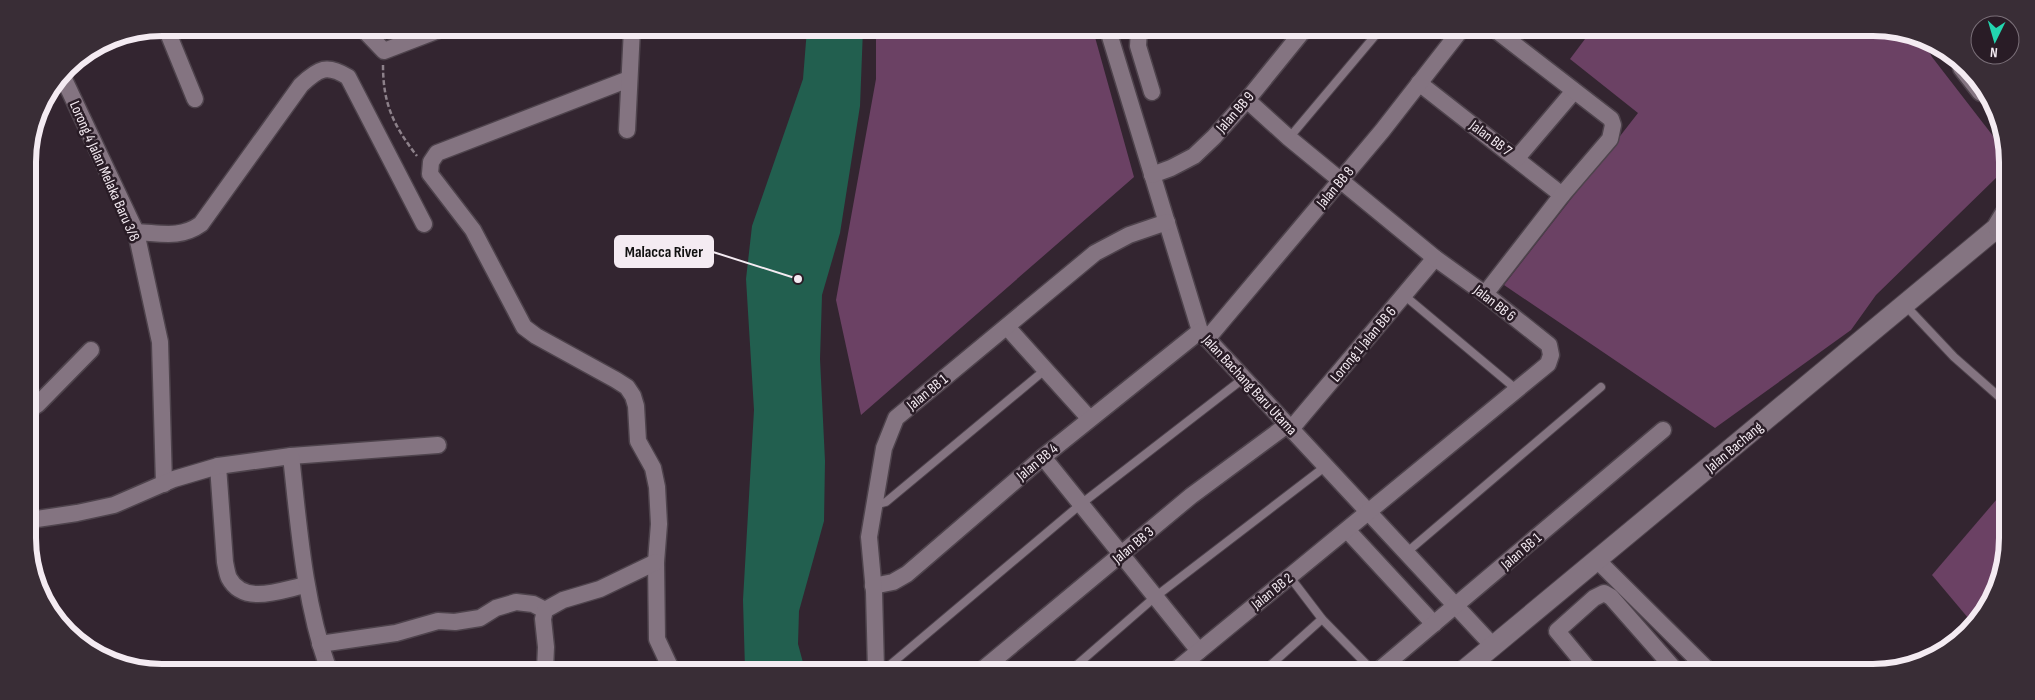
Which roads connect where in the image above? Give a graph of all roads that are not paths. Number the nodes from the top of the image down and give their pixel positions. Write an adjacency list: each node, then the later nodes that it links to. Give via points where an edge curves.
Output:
1 (169, 36): 16 (street)
2 (370, 36): 3 (street, via 384,51)
3 (423, 36)
4 (632, 36): 11 (street)
5 (1110, 36): 21 (street, Jalan Bachang Baru Utama)
6 (1139, 36): 15 (street, via 1138,46)
7 (1297, 36): 17 (street, Jalan BB 9)
8 (1375, 36): 19 (lane)
9 (1456, 36): 13 (street, Jalan BB 8)
10 (1503, 36): 14 (street)
11 (629, 79): 18 (street); 58 (street, via 438,153 430,174 474,230 524,327 616,380 633,396 638,441 654,468 657,487)
12 (65, 81): 27 (street, Lorong 4 Jalan Melaka Baru 3/8)
13 (1419, 83): 20 (street, Jalan BB 7); 22 (street, Jalan BB 8)
14 (1574, 91): 20 (street); 23 (street, via 1611,119 1614,125 1610,139)
15 (1152, 92)
16 (195, 99)
17 (1247, 100): 19 (street, Jalan BB 6); 21 (street, Jalan BB 9, via 1194,156)
18 (627, 130)
19 (1290, 138): 22 (street, Jalan BB 6)
20 (1517, 158): 23 (street, Jalan BB 7)
21 (1152, 175): 24 (street, Jalan Bachang Baru Utama)
22 (1340, 181): 28 (street, Jalan BB 6); 33 (street, Jalan BB 8)
23 (1562, 195): 29 (street)
24 (1167, 222): 32 (street, Jalan BB 1, via 1129,235 1095,253); 33 (street, Jalan Bachang Baru Utama)
25 (424, 224): 27 (street, via 348,77 324,68 301,85 201,224 179,234)
26 (1999, 225): 31 (street, Jalan Bachang)
27 (136, 232): 49 (street, Lorong 4 Jalan Melaka Baru 3/8, via 160,342)
28 (1435, 258): 29 (street, Jalan BB 6); 30 (street, Lorong 1 Jalan BB 6)
29 (1486, 294): 38 (street, Jalan BB 6, via 1548,345 1551,355 1548,364)
30 (1405, 296): 38 (lane); 42 (street, Lorong 1 Jalan BB 6)
31 (1905, 305): 39 (lane, via 1954,357); 57 (street, Jalan Bachang)
32 (1007, 327): 35 (street); 51 (street, Jalan BB 1, via 896,418 884,448)
33 (1203, 335): 36 (street, Jalan Bachang Baru Utama); 41 (street, Jalan BB 4)
34 (91, 350): 40 (street)
35 (1046, 369): 41 (street); 51 (lane, via 886,502)
36 (1244, 378): 42 (street, Jalan Bachang Baru Utama); 50 (lane)
37 (1601, 387): 55 (lane)
38 (1516, 389): 52 (street, Jalan BB 6)
39 (1999, 397)
40 (36, 405)
41 (1089, 418): 46 (street, Jalan BB 4)
42 (1289, 427): 48 (street, Jalan Bachang Baru Utama); 56 (street, Jalan BB 3, via 1191,496)
43 (1663, 430): 63 (street, Jalan BB 1)
44 (438, 445): 45 (street)
45 (291, 456): 47 (street); 60 (street)
46 (1043, 457): 50 (street); 61 (street, Jalan BB 4, via 907,574 893,582)
47 (218, 466): 49 (street); 60 (street, via 229,578 240,592 255,595)
48 (1326, 466): 52 (street, Jalan Bachang Baru Utama); 62 (lane)
49 (164, 484): 53 (street, via 114,505)
50 (1081, 504): 56 (street); 83 (lane)
51 (875, 505): 61 (street, Jalan BB 1, via 869,537)
52 (1369, 513): 54 (street, Jalan BB 2); 55 (street, Jalan Bachang Baru Utama)
53 (36, 519)
54 (1348, 531): 59 (street, Jalan BB 2); 66 (street)
55 (1406, 552): 63 (street, Jalan Bachang Baru Utama)
56 (1121, 554): 62 (street); 84 (street, Jalan BB 3)
57 (1598, 561): 68 (street, Jalan Bachang); 78 (street)
58 (656, 562): 64 (street, via 600,589 563,600); 81 (street, via 657,639)
59 (1290, 576): 65 (lane); 69 (street, Jalan BB 2)
60 (306, 585): 67 (street)
61 (873, 586): 82 (street, Jalan BB 1)
62 (1155, 597): 69 (street); 70 (lane)
63 (1457, 606): 66 (street, Jalan BB 1); 68 (street, Jalan Bachang Baru Utama)
64 (545, 610): 67 (street, via 533,604 516,602 496,608 480,618 438,621 396,633); 80 (street)
65 (1322, 618): 72 (lane); 73 (lane)
66 (1434, 624): 74 (street, Jalan BB 1)
67 (320, 644): 79 (street)
68 (1494, 647): 75 (street, Jalan Bachang)
69 (1199, 652): 71 (street, Jalan BB 2)
70 (1079, 663)
71 (1184, 663)
72 (1272, 663)
73 (1366, 663)
74 (1387, 663)
75 (1473, 663)
76 (1583, 663): 77 (street, via 1557,631 1604,593)
77 (1668, 663)
78 (1701, 663)
79 (327, 664)
80 (546, 664)
81 (669, 664)
82 (876, 664)
83 (892, 664)
84 (990, 664)

